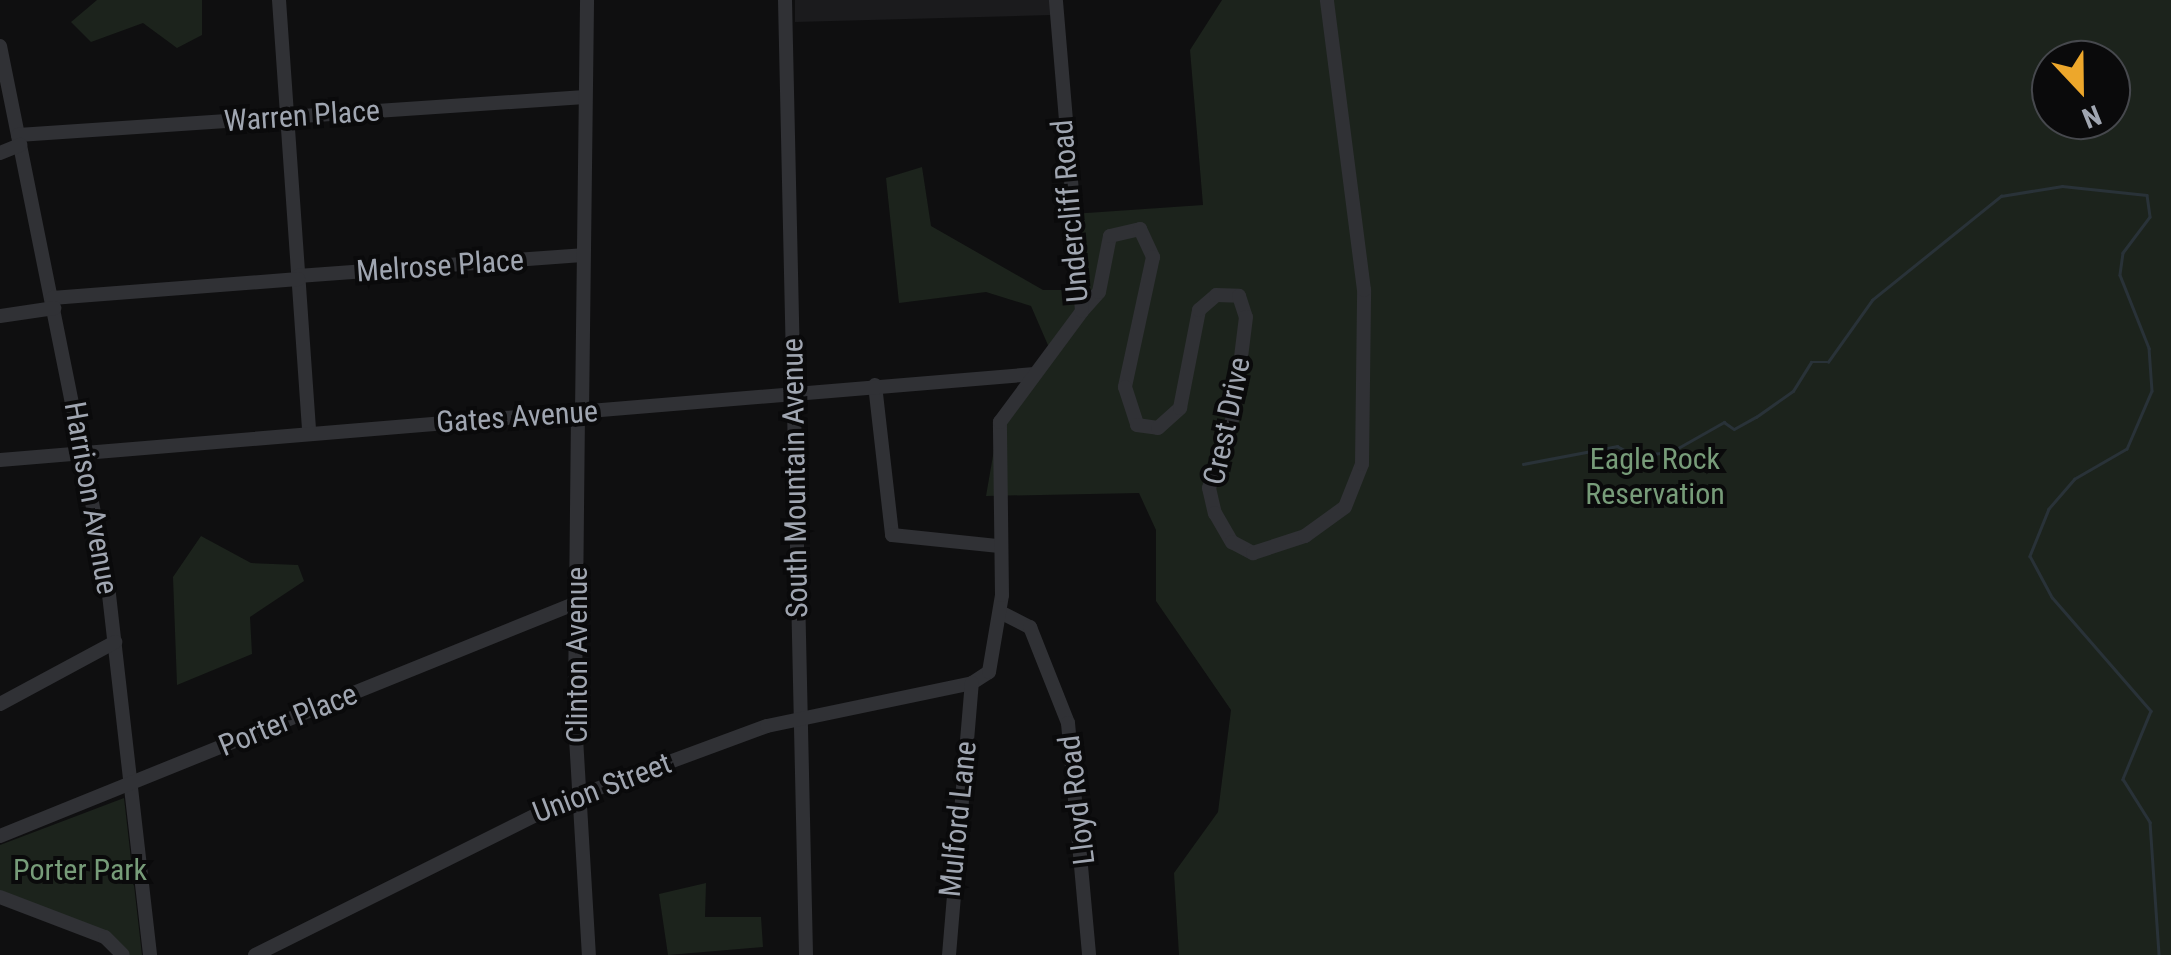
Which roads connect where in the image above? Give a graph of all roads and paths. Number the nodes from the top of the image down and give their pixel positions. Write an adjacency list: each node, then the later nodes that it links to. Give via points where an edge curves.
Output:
1 (279, 0): 8 (street)
2 (587, 0): 7 (street, Clinton Avenue)
3 (785, 0): 18 (street, South Mountain Avenue)
4 (1056, 0): 14 (street, Undercliff Road)
5 (1327, 0): 14 (street, Crest Drive, via 1364,290 1362,464 1345,507 1264,552 1232,542 1215,514 1209,488 1234,414 1246,317 1239,296 1216,295 1200,310 1180,408 1158,428 1137,424 1125,387 1153,257 1140,229 1110,236 1100,292)
6 (0, 46): 9 (street, Harrison Avenue)
7 (585, 97): 8 (street, Warren Place); 11 (street, Clinton Avenue)
8 (287, 117): 9 (street, Warren Place); 12 (street)
9 (20, 140): 10 (street, Warren Place); 13 (street, Harrison Avenue)
10 (0, 152)
11 (582, 256): 12 (street, Melrose Place); 19 (street, Clinton Avenue)
12 (298, 278): 13 (street, Melrose Place); 20 (street)
13 (53, 303): 15 (street, Melrose Place); 21 (street, Harrison Avenue)
14 (1082, 311): 16 (street, Undercliff Road)
15 (0, 316)
16 (1034, 374): 17 (street, Gates Avenue); 23 (street, Undercliff Road, via 995,443)
17 (876, 384): 18 (street, Gates Avenue); 23 (street, via 892,535)
18 (792, 392): 19 (street, Gates Avenue); 29 (street, South Mountain Avenue)
19 (580, 414): 20 (street, Gates Avenue); 24 (street, Clinton Avenue)
20 (309, 432): 21 (street, Gates Avenue)
21 (83, 448): 22 (street, Gates Avenue); 26 (street, Harrison Avenue)
22 (0, 460)
23 (999, 546): 25 (street, Undercliff Road)
24 (576, 602): 30 (street, Porter Place); 31 (street, Clinton Avenue)
25 (1000, 612): 27 (street, Undercliff Road, via 992,664); 40 (street, Lloyd Road, via 1030,626 1068,723)
26 (115, 642): 28 (street); 30 (street, Harrison Avenue)
27 (972, 684): 29 (street, Union Street); 39 (street, Mulford Lane)
28 (0, 704)
29 (800, 716): 31 (street, Union Street); 38 (street, South Mountain Avenue)
30 (131, 783): 32 (street, Porter Place); 35 (street, Harrison Avenue)
31 (580, 795): 36 (street, Union Street); 37 (street, Clinton Avenue)
32 (0, 836)
33 (0, 897): 34 (street, via 105,937)
34 (122, 955)
35 (150, 955)
36 (255, 955)
37 (589, 955)
38 (806, 955)
39 (949, 955)
40 (1090, 955)

